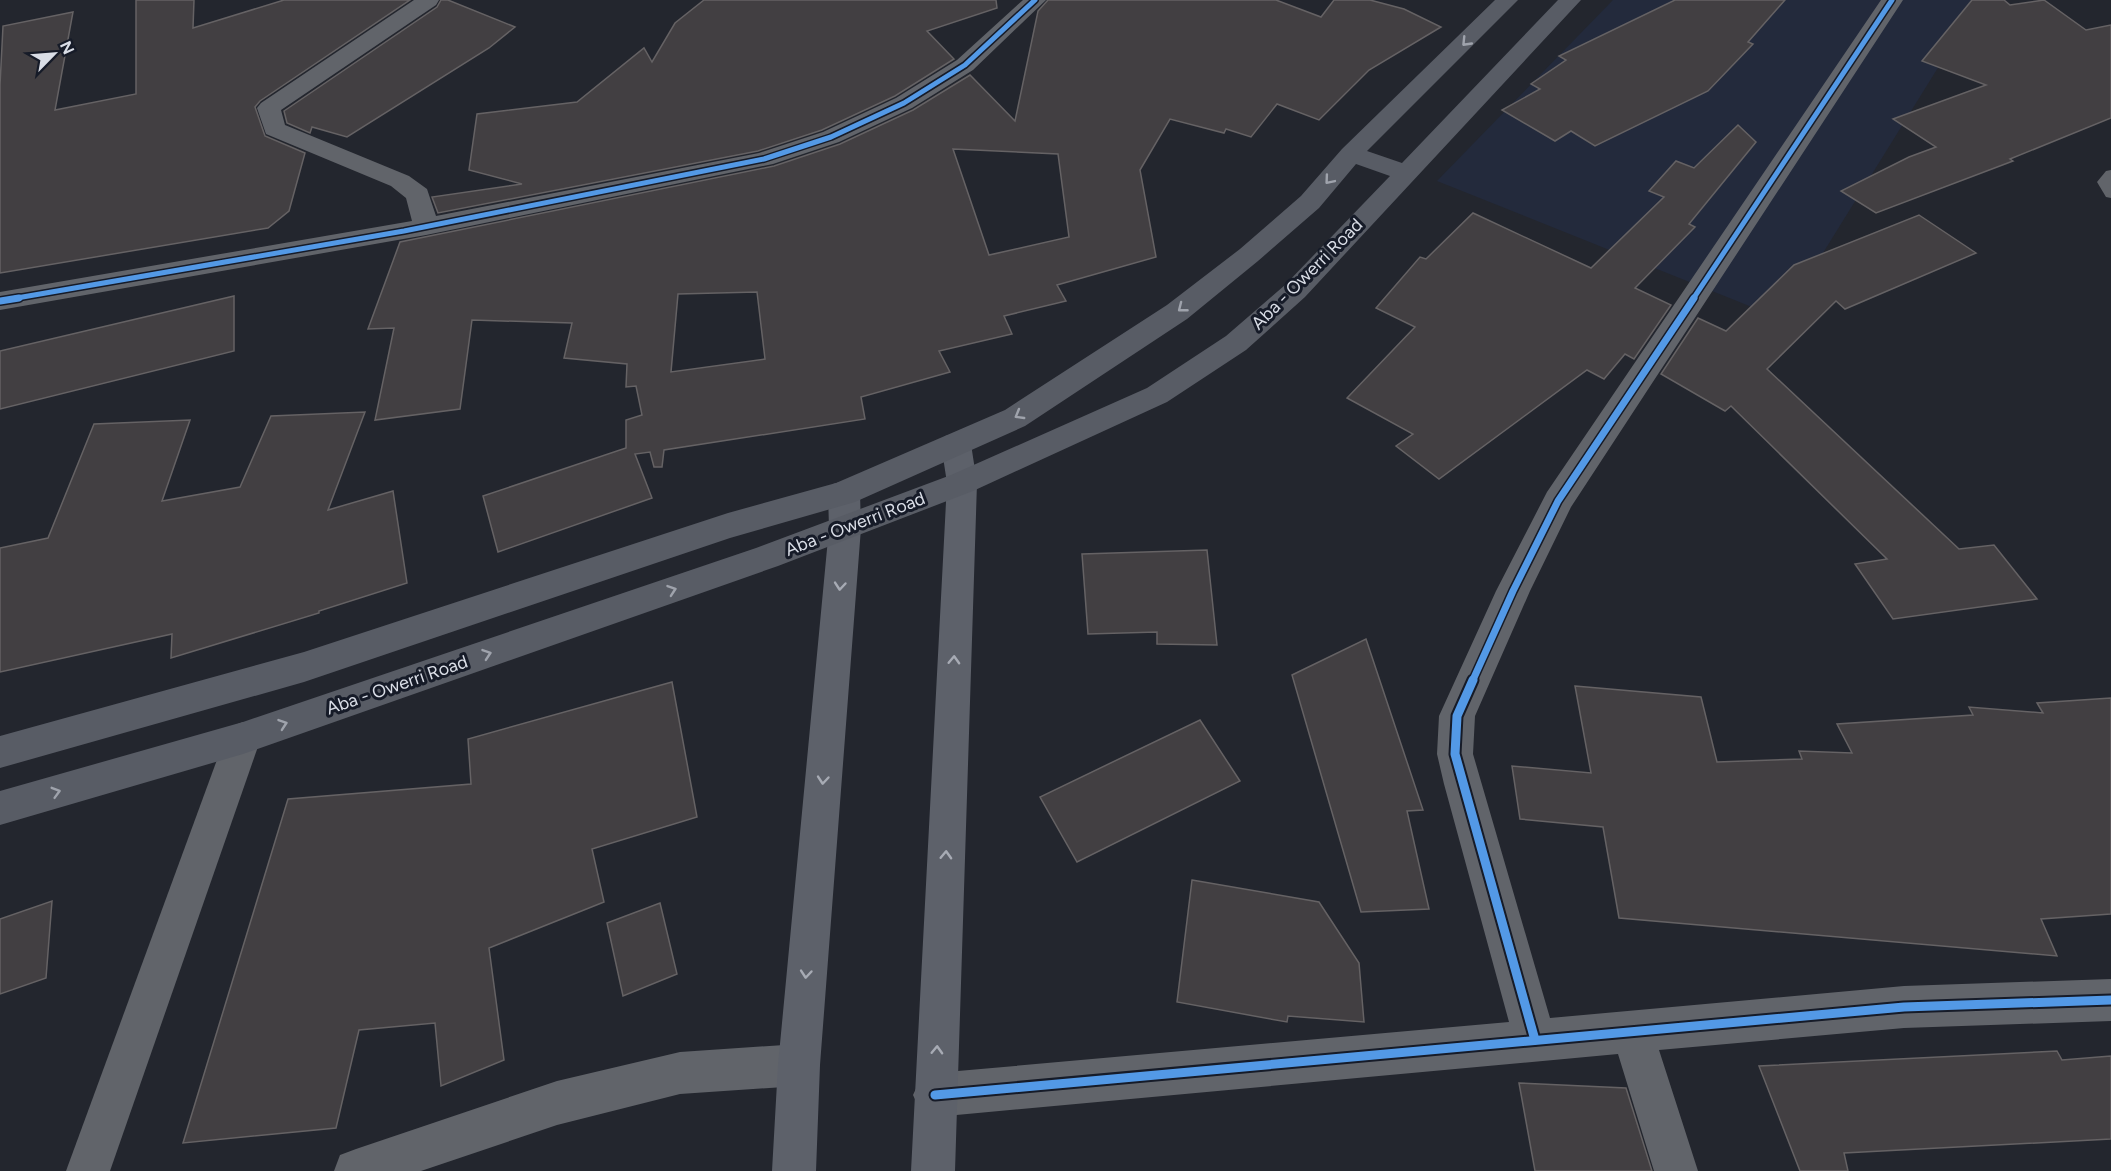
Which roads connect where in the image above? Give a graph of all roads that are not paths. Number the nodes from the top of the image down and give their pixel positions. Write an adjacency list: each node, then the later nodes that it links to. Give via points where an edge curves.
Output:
1 (428, 0): 10 (street, via 269,108 274,129 400,181 418,195)
2 (1035, 0): 10 (street, via 965,64 904,103 831,137 764,159)
3 (1507, 0): 6 (highway, Aba - Owerri Road, one-way to 6)
4 (1570, 0): 7 (highway, Aba - Owerri Road)
5 (1892, 0): 20 (street, via 1558,501 1456,716 1455,754 1462,784)
6 (1351, 154): 7 (highway); 12 (highway, Aba - Owerri Road, one-way to 12, via 1310,202 1177,312 1015,418)
7 (1407, 173): 13 (highway, Aba - Owerri Road, via 1295,291 1236,343 1157,394)
8 (2111, 174): 9 (lane, via 2104,182)
9 (2111, 194)
10 (426, 227): 11 (street)
11 (0, 301)
12 (956, 444): 13 (main road); 14 (highway, Aba - Owerri Road)
13 (962, 483): 14 (highway, Aba - Owerri Road); 22 (main road, one-way to 13)
14 (844, 510): 15 (highway, Aba - Owerri Road, one-way to 14, via 745,565); 16 (highway, Aba - Owerri Road, via 728,526 304,667); 21 (main road, one-way to 21)
15 (243, 738): 17 (highway, Aba - Owerri Road, one-way to 15); 23 (street)
16 (0, 752)
17 (0, 808)
18 (2111, 1000): 19 (street, via 1905,1007)
19 (1632, 1031): 20 (street); 27 (street)
20 (1535, 1040): 22 (street)
21 (799, 1065): 24 (street, via 680,1073 557,1103); 25 (main road)
22 (935, 1095): 26 (main road)
23 (88, 1171)
24 (356, 1171)
25 (794, 1171)
26 (933, 1171)
27 (1676, 1171)

